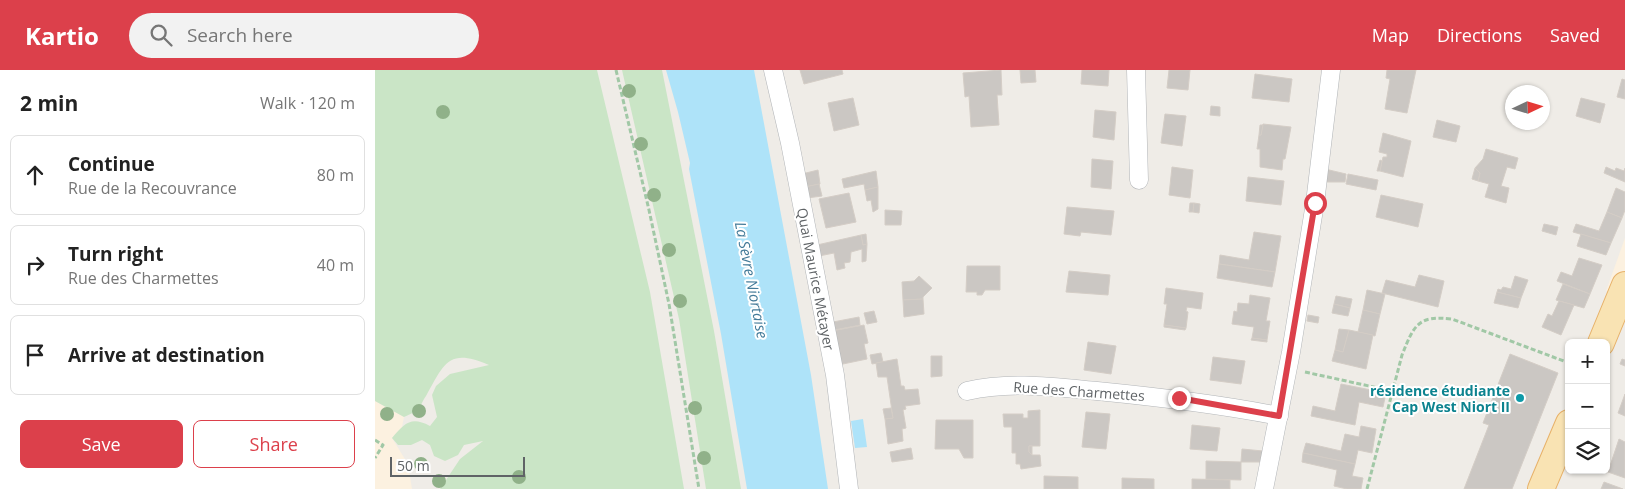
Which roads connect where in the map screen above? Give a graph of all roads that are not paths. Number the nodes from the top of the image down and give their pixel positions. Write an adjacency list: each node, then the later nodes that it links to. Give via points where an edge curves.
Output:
1 (773, 70): 10 (street, Quai Maurice Métayer, via 835,375)
2 (1136, 70): 4 (street)
3 (1331, 70): 8 (street, via 1315,203)
4 (1139, 180)
5 (1625, 285): 6 (main road)
6 (1603, 339)
7 (967, 391): 8 (street, Rue des Charmettes, via 988,386 1039,386 1179,398)
8 (1279, 416): 11 (street)
9 (1566, 429): 12 (main road)
10 (849, 489)
11 (1264, 489)
12 (1541, 489)

